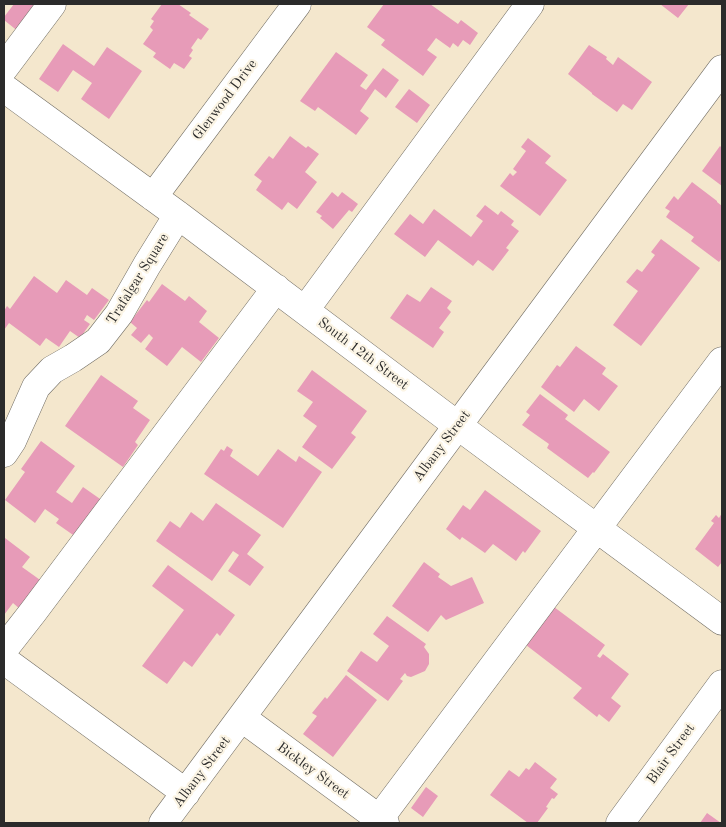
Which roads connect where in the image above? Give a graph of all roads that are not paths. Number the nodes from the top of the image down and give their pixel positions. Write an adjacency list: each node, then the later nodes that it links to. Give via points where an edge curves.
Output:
1 (52, 4): 4 (street)
2 (297, 4): 7 (street, Glenwood Drive)
3 (530, 4): 10 (street)
4 (4, 68)
5 (722, 69): 12 (street, Albany Street)
6 (4, 88): 7 (street, South 12th Street)
7 (153, 197): 8 (street, South 12th Street)
8 (178, 215): 9 (street, South 12th Street); 13 (street, Trafalgar Square, via 120,314 98,341 52,370 36,387)
9 (276, 288): 10 (street, South 12th Street); 16 (street)
10 (305, 310): 12 (street, South 12th Street)
11 (722, 361): 14 (street)
12 (457, 426): 14 (street, South 12th Street); 19 (street, Albany Street)
13 (4, 453)
14 (597, 529): 15 (street, South 12th Street); 21 (street)
15 (722, 621)
16 (4, 649)
17 (4, 660): 20 (street)
18 (722, 684): 23 (street, Blair Street)
19 (242, 718): 20 (street, Albany Street); 21 (street, Bickley Street)
20 (186, 793): 22 (street, Albany Street)
21 (382, 821)
22 (163, 823)
23 (620, 823)

